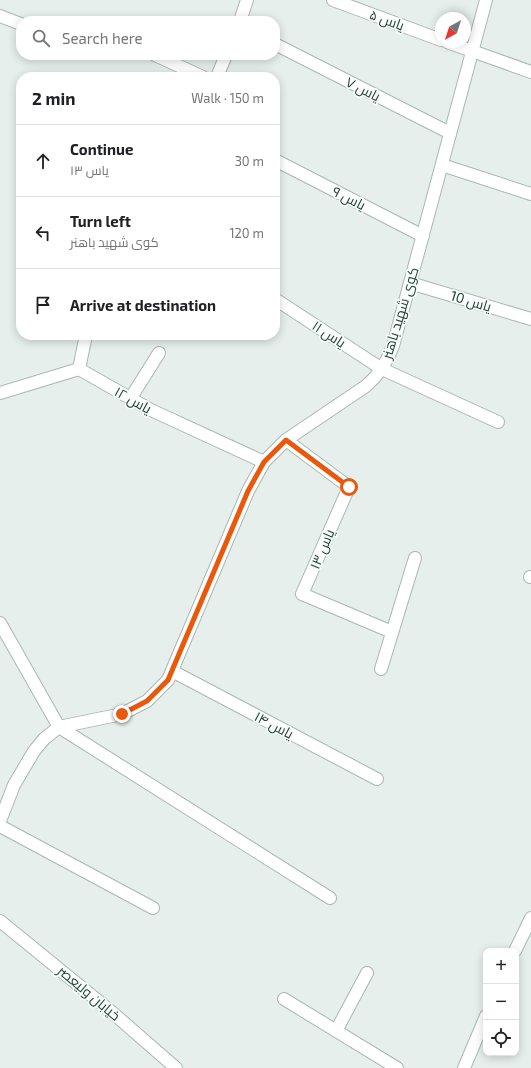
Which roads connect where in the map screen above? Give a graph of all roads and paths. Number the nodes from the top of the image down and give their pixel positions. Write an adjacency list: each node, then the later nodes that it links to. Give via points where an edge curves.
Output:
1 (247, 0): 5 (street)
2 (333, 0): 7 (street, یاس ۵)
3 (486, 0): 10 (street, کوی شهید باهنر)
4 (0, 16): 6 (street)
5 (242, 16)
6 (16, 22)
7 (435, 38)
8 (280, 47): 16 (street, یاس ۷)
9 (464, 48): 10 (street)
10 (472, 51): 15 (street); 16 (street, کوی شهید باهنر)
11 (166, 60): 13 (street)
12 (224, 60): 14 (street)
13 (193, 72)
14 (219, 72)
15 (531, 72)
16 (450, 133): 18 (street, کوی شهید باهنر)
17 (280, 163): 20 (street, یاس ۹)
18 (442, 165): 19 (street); 20 (street, کوی شهید باهنر)
19 (531, 194)
20 (423, 236): 21 (street, کوی شهید باهنر)
21 (410, 283): 23 (street, یاس 10); 27 (street, کوی شهید باهنر, via 393,346)
22 (280, 302): 27 (street, یاس ۱۱)
23 (531, 319)
24 (85, 340): 26 (street)
25 (159, 353): 29 (street)
26 (80, 369): 28 (street); 29 (street, یاس ۱۲)
27 (382, 369): 30 (street, یاس ۱۱); 31 (street, کوی شهید باهنر, via 366,386)
28 (0, 393)
29 (130, 399): 32 (street, یاس ۱۲)
30 (498, 422)
31 (286, 440): 32 (street, کوی شهید باهنر); 35 (street, یاس ۱۳, via 349,487 302,594)
32 (264, 462): 37 (street, کوی شهید باهنر, via 248,491)
33 (415, 558): 35 (street)
34 (0, 623): 38 (street)
35 (392, 632): 36 (street)
36 (381, 669)
37 (172, 671): 38 (street, کوی شهید باهنر, via 168,680 147,701 122,714); 39 (street, یاس ۱۴)
38 (60, 727): 40 (street, کوی شهید باهنر, via 44,739 34,751 14,785); 42 (street)
39 (377, 780)
40 (0, 821)
41 (0, 826): 43 (street)
42 (330, 898)
43 (153, 908)
44 (531, 918): 46 (street)
45 (0, 921): 51 (street, خیابان ولیعصر)
46 (516, 948)
47 (367, 973): 50 (street)
48 (284, 999): 50 (street)
49 (484, 1020): 53 (street)
50 (336, 1031): 52 (street)
51 (176, 1068)
52 (397, 1068)
53 (464, 1068)

